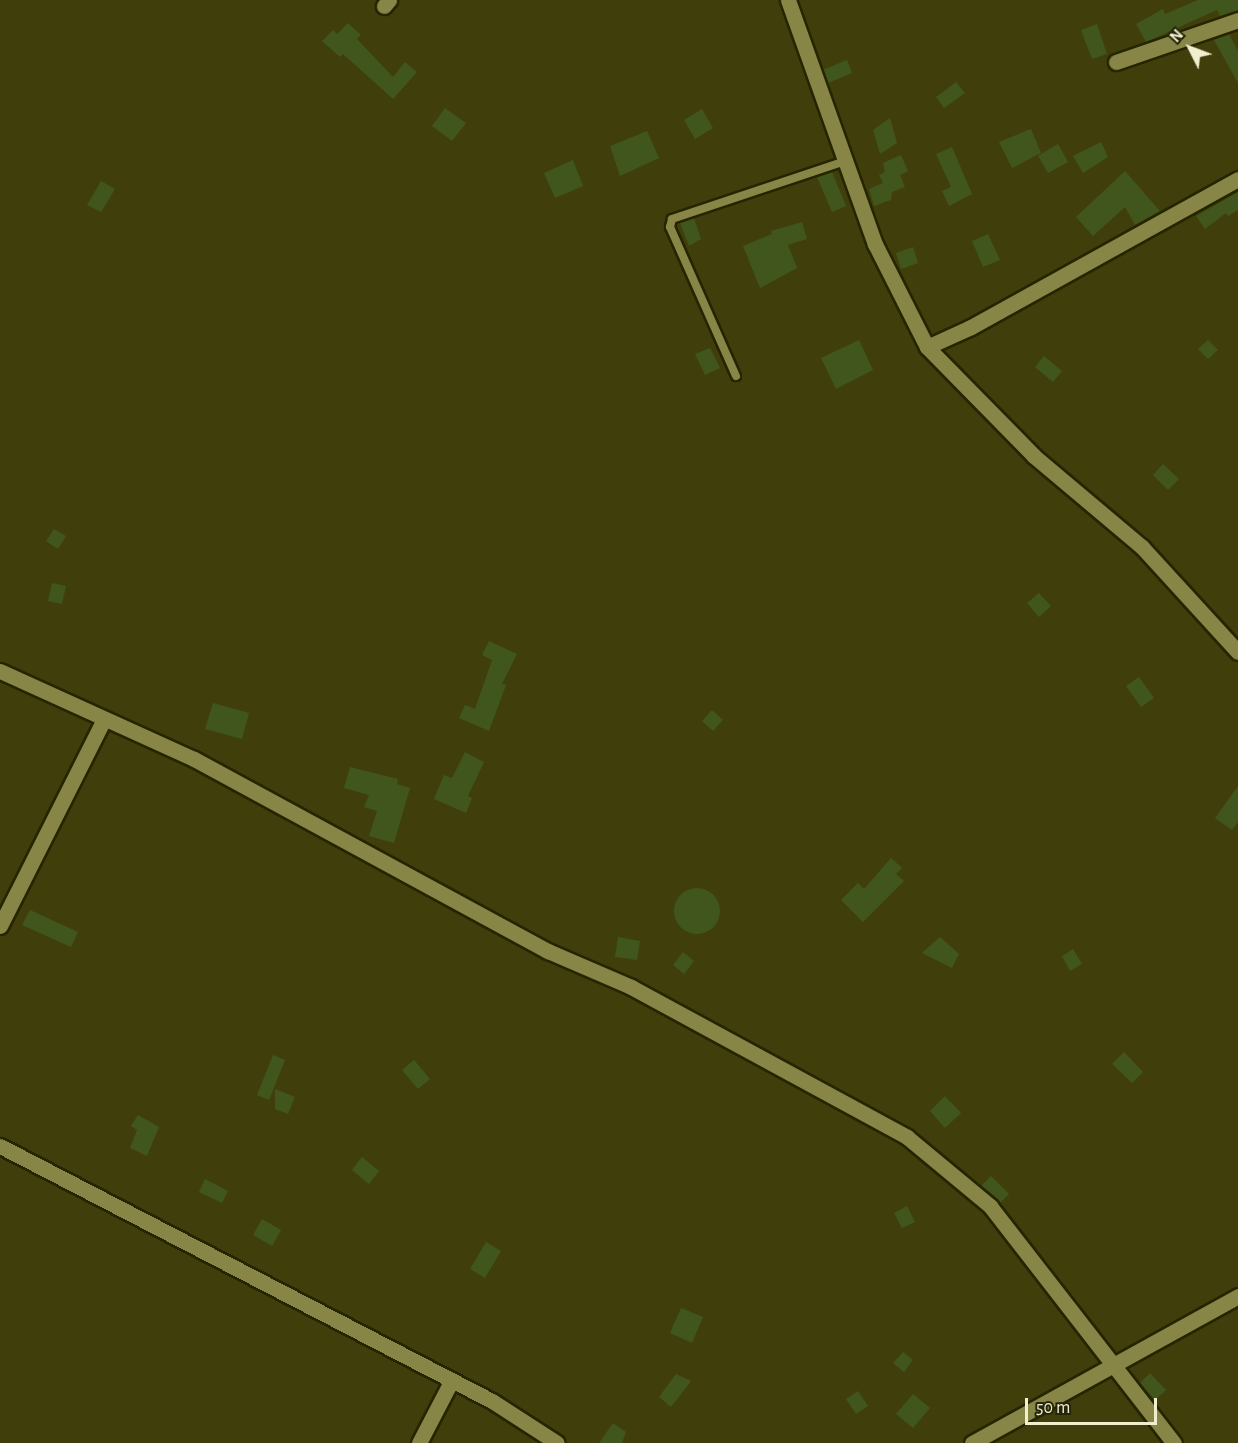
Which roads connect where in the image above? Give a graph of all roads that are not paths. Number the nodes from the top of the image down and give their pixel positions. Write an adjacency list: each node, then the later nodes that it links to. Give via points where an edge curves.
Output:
1 (788, 0): 4 (street)
2 (1238, 20): 3 (street)
3 (1116, 62)
4 (845, 161): 6 (street, via 884,264); 7 (lane, via 672,219 670,227)
5 (1238, 179): 6 (street, via 1002,310)
6 (927, 346): 8 (street, via 1034,456 1142,547)
7 (736, 376)
8 (1238, 652)
9 (0, 671): 10 (street)
10 (104, 719): 11 (street); 14 (street, via 194,759 548,951 631,987 907,1137 990,1206)
11 (0, 926)
12 (0, 1146): 15 (street)
13 (1238, 1296): 14 (street)
14 (1115, 1364): 18 (street); 19 (street)
15 (452, 1380): 16 (street); 17 (street)
16 (419, 1443)
17 (557, 1443)
18 (972, 1443)
19 (1174, 1443)

